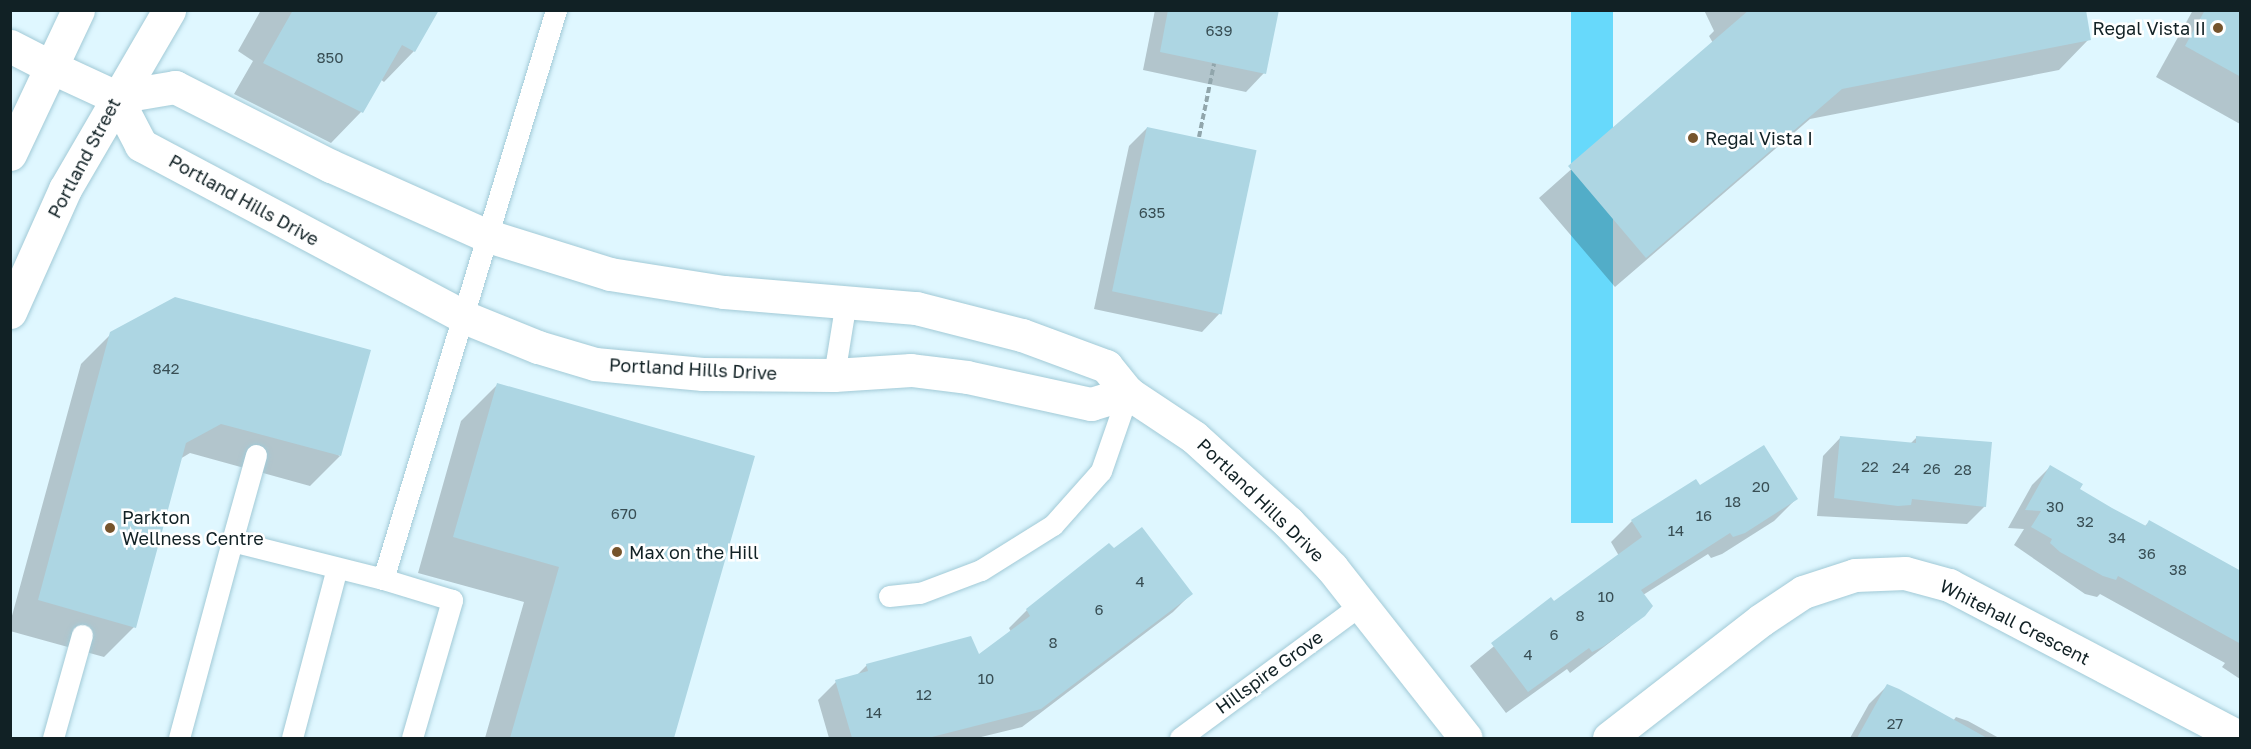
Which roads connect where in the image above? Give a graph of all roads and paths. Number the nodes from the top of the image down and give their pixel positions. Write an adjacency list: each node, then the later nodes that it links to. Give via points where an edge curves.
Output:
1 (78, 10): 6 (street)
2 (170, 10): 7 (street, Portland Street)
3 (556, 10): 10 (lane)
4 (10, 46): 6 (street)
5 (1214, 64): 8 (path)
6 (51, 67): 7 (street); 9 (street)
7 (116, 98): 10 (street, Portland Hills Drive, via 175,87 331,166); 12 (street, Portland Street, via 65,189); 13 (street, Portland Hills Drive, via 141,144)
8 (1198, 137)
9 (10, 154)
10 (485, 236): 11 (street, Portland Hills Drive, via 610,274 724,292); 13 (lane)
11 (846, 301): 14 (lane); 15 (street, Portland Hills Drive, via 916,308 1022,334 1106,366)
12 (10, 312)
13 (464, 317): 14 (street, Portland Hills Drive, via 538,347 595,364 703,374); 19 (lane)
14 (834, 375): 15 (street, Portland Hills Drive, via 910,370 967,377 1091,404)
15 (1128, 393): 20 (lane, via 1101,471 1053,525 981,570 920,593); 21 (street, Portland Hills Drive, via 1194,437 1241,477 1332,568)
16 (256, 455): 17 (lane)
17 (232, 541): 18 (lane); 24 (lane)
18 (337, 568): 19 (lane); 25 (lane)
19 (383, 579): 26 (lane, via 452,600)
20 (889, 596)
21 (1359, 606): 27 (lane, Hillspire Grove); 28 (street, Portland Hills Drive)
22 (82, 635): 23 (lane)
23 (53, 738)
24 (179, 738)
25 (292, 738)
26 (412, 738)
27 (1180, 738)
28 (1466, 738)
29 (1609, 738): 30 (street, Whitehall Crescent, via 1803,592 1855,575 1905,573 1949,585)
30 (2240, 738)

